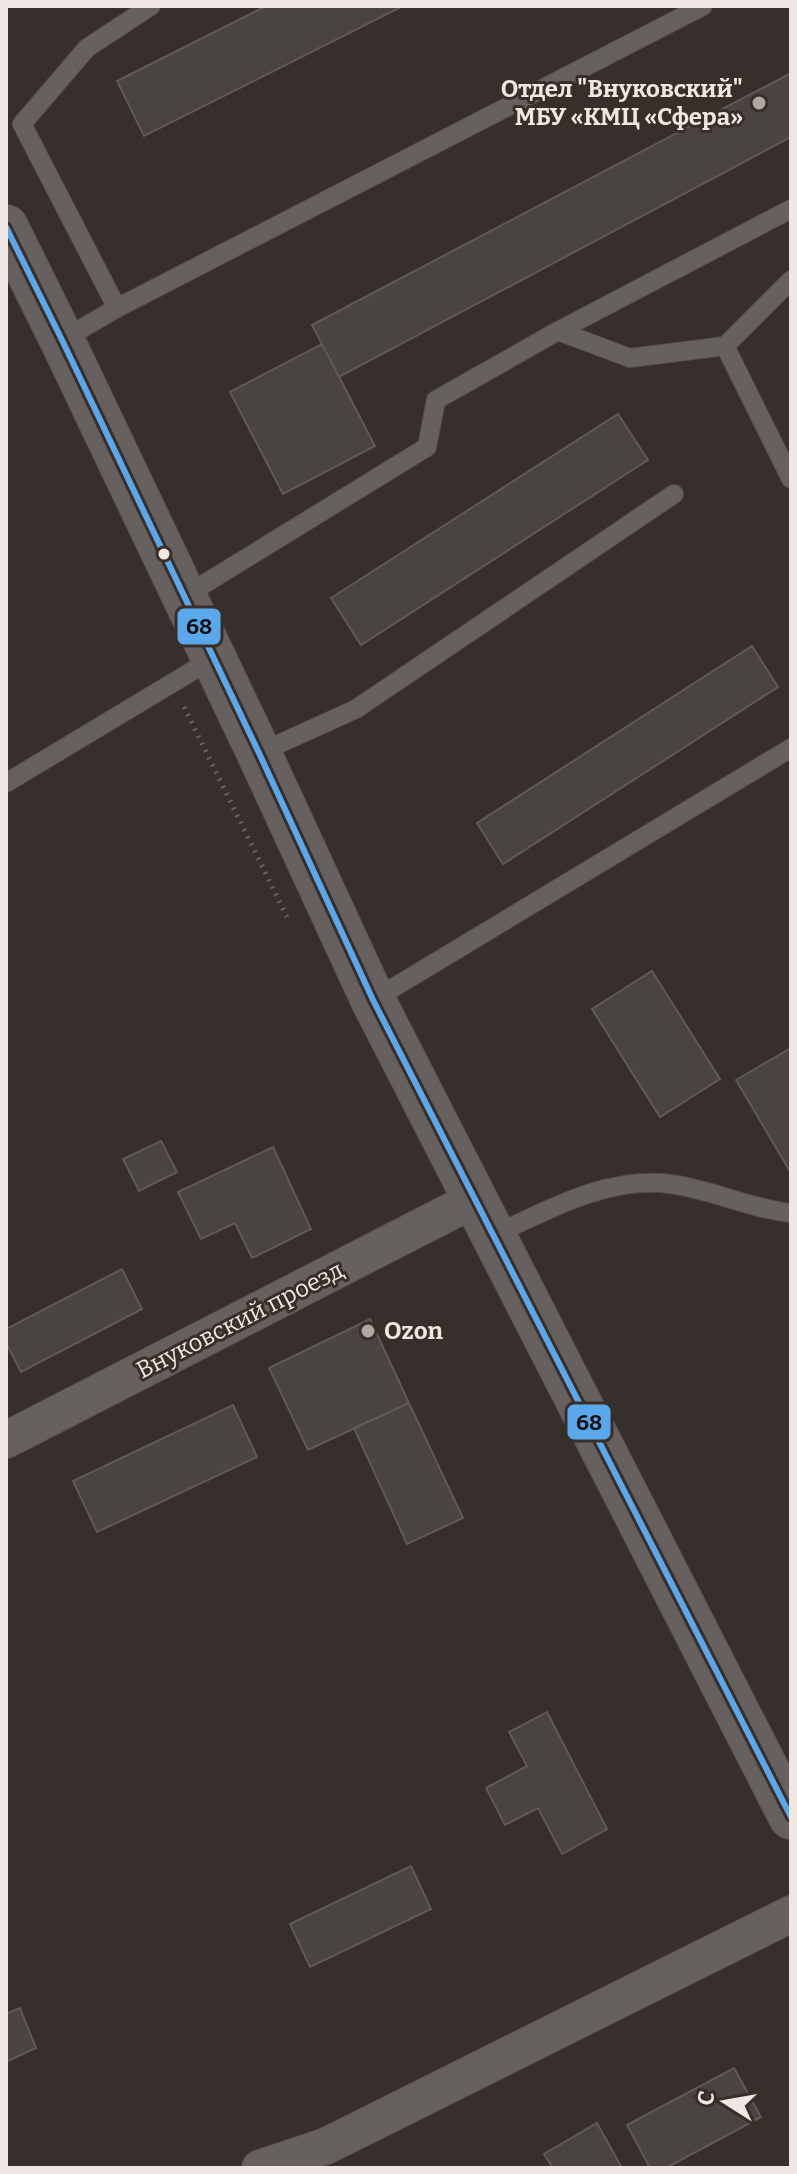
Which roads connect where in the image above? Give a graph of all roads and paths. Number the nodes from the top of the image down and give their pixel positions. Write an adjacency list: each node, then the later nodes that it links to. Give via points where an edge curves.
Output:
1 (151, 6): 6 (lane, via 87,48 22,124)
2 (703, 6): 6 (lane)
3 (791, 209): 7 (lane)
4 (6, 227): 8 (main road)
5 (791, 280): 9 (lane)
6 (117, 308): 8 (lane)
7 (558, 331): 9 (lane, via 630,358); 12 (lane, via 436,400 427,447)
8 (62, 340): 12 (main road)
9 (725, 346): 10 (lane)
10 (791, 479)
11 (674, 494): 15 (lane, via 356,709)
12 (183, 597): 13 (main road)
13 (214, 658): 15 (main road); 16 (lane)
14 (791, 748): 17 (lane)
15 (259, 753): 17 (main road)
16 (6, 783)
17 (373, 1000): 19 (main road)
18 (791, 1213): 19 (lane, via 669,1183 585,1193)
19 (484, 1217): 20 (street, Внуковский проезд); 21 (main road)
20 (6, 1440)
21 (791, 1817)
22 (791, 1914): 23 (street, via 326,2146)
23 (260, 2168)

